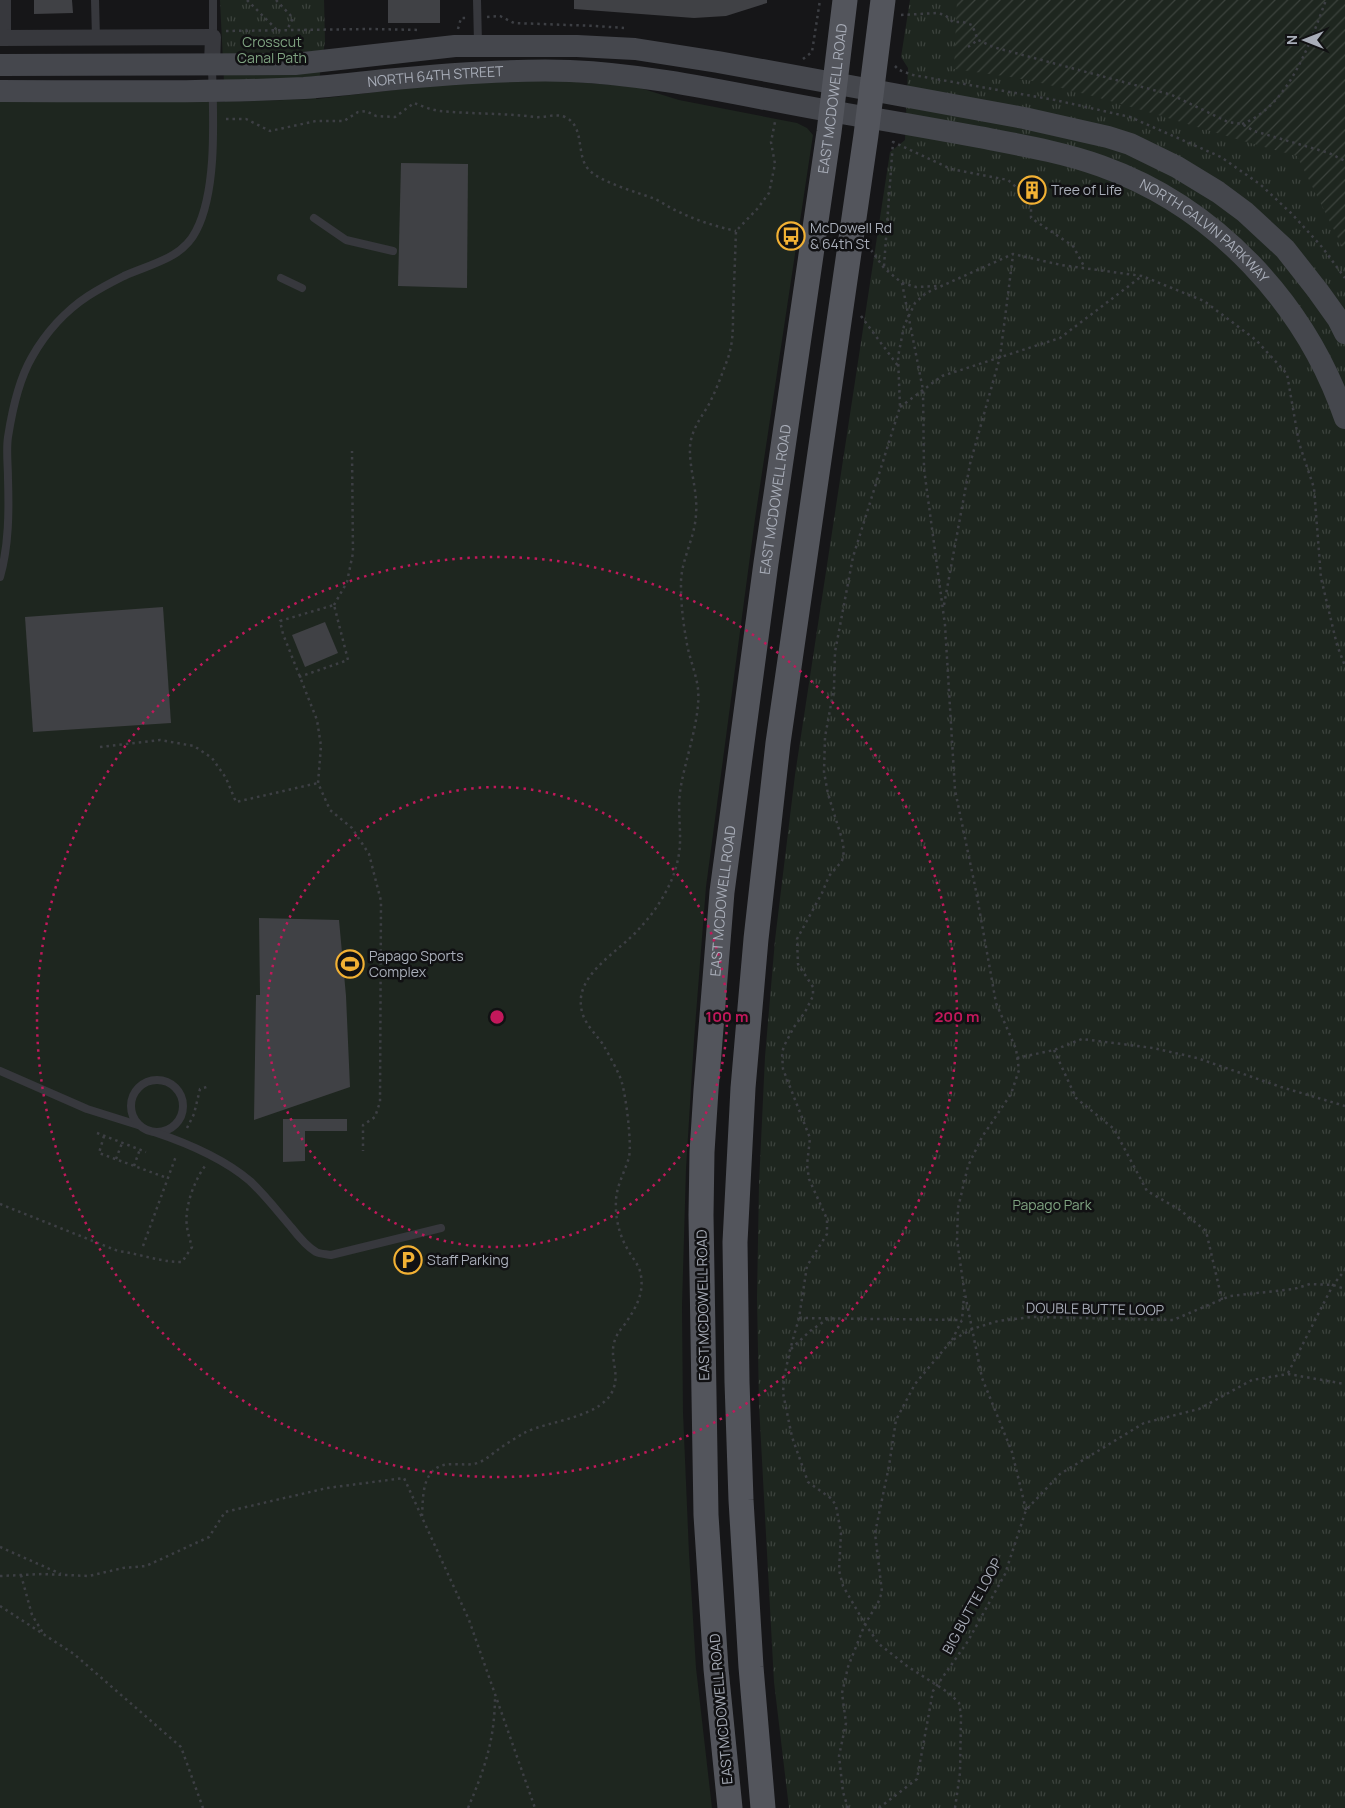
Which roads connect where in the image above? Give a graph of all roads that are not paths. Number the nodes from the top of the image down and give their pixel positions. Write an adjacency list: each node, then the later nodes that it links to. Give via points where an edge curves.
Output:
1 (3, 0): 8 (street)
2 (95, 0): 9 (lane)
3 (213, 0): 7 (lane)
4 (477, 0): 10 (lane)
5 (845, 0): 14 (main road, EAST MCDOWELL ROAD)
6 (890, 7): 15 (main road)
7 (213, 37): 9 (street); 11 (street)
8 (2, 38): 9 (street)
9 (96, 38)
10 (478, 46): 11 (main road, NORTH 64TH STREET, via 311,63); 13 (main road); 14 (main road, NORTH 64TH STREET, via 635,49)
11 (212, 64): 12 (main road, NORTH 64TH STREET); 17 (lane)
12 (0, 65)
13 (479, 72): 17 (main road, NORTH 64TH STREET, via 306,88); 18 (main road, NORTH 64TH STREET, via 551,71 652,78)
14 (834, 83): 15 (main road, NORTH 64TH STREET); 18 (main road, EAST MCDOWELL ROAD)
15 (871, 89): 19 (main road); 24 (main road, via 1108,137 1177,166 1218,192 1266,230 1318,291)
16 (0, 91): 17 (main road, NORTH 64TH STREET)
17 (213, 91): 26 (lane, via 208,193 196,232 167,260 125,276 88,296 60,320 31,359 18,391 8,438 9,513)
18 (832, 112): 19 (main road, NORTH 64TH STREET); 31 (main road, EAST MCDOWELL ROAD, via 722,892 702,1152 706,1515 716,1669)
19 (868, 117): 25 (main road, NORTH GALVIN PARKWAY, via 1073,156 1160,192 1220,235 1273,288 1309,339); 32 (main road, via 778,743 743,1088 736,1242 741,1500)
20 (314, 218): 21 (lane, via 346,240)
21 (393, 251)
22 (282, 278): 23 (lane)
23 (302, 288)
24 (1345, 333)
25 (1345, 418)
26 (0, 577)
27 (0, 1071): 28 (lane, via 87,1108)
28 (138, 1125): 29 (lane); 29 (lane, via 130,1109 134,1092 147,1081 164,1081 178,1091 183,1107 177,1123 170,1129)
29 (154, 1132): 30 (lane, via 212,1157 249,1180 303,1242 317,1253 331,1255)
30 (441, 1228)
31 (730, 1808)
32 (763, 1808)

